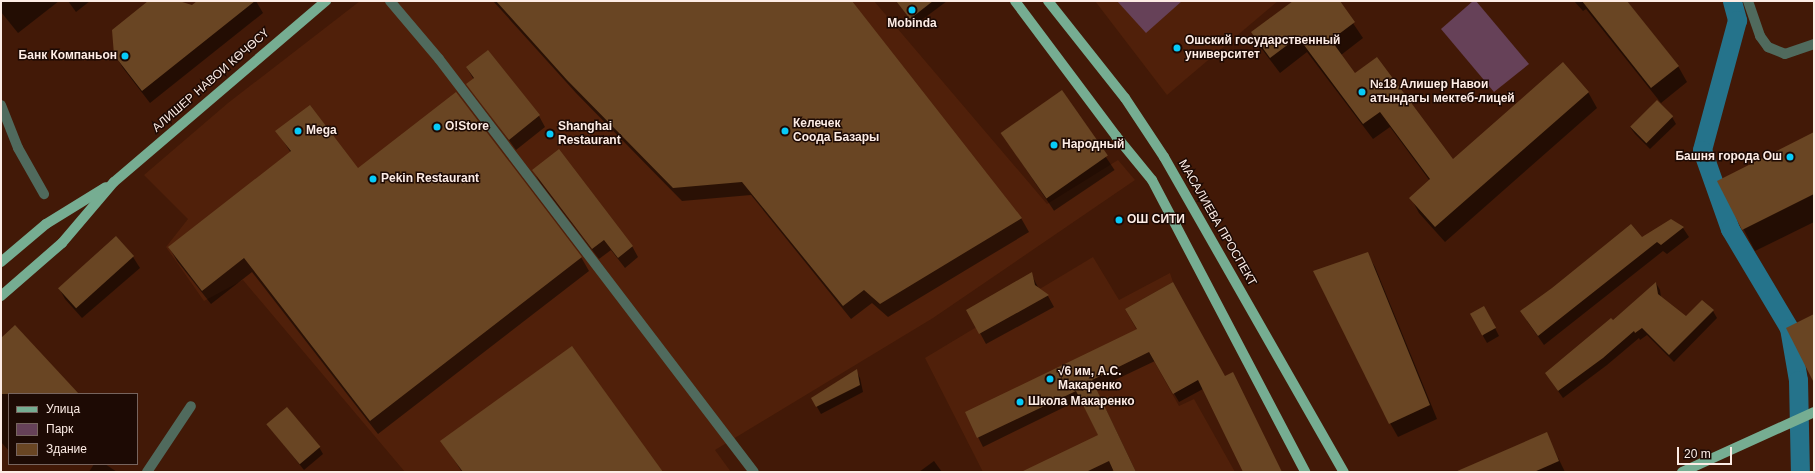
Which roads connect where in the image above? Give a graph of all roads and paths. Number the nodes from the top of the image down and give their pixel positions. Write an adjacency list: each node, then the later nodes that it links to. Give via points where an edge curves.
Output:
1 (326, 1): 8 (main road, АЛИШЕР НАВОИ КӨЧӨСҮ)
2 (390, 1): 15 (street, via 439,59)
3 (1015, 1): 16 (main road, via 1152,180)
4 (1048, 1): 17 (main road, МАСАЛИЕВА ПРОСПЕКТ, via 1125,98 1157,145)
5 (1748, 1): 6 (street, via 1760,36 1768,47 1785,54)
6 (1814, 44)
7 (1, 105): 9 (street, via 18,148)
8 (114, 182): 10 (main road, АЛИШЕР НАВОИ КӨЧӨСҮ, via 46,224); 11 (main road, АЛИШЕР НАВОИ КӨЧӨСҮ, via 62,243)
9 (44, 194)
10 (1, 262)
11 (1, 296)
12 (192, 406): 14 (street)
13 (1811, 414): 18 (main road)
14 (148, 472)
15 (754, 472)
16 (1305, 472)
17 (1344, 472)
18 (1682, 472)

